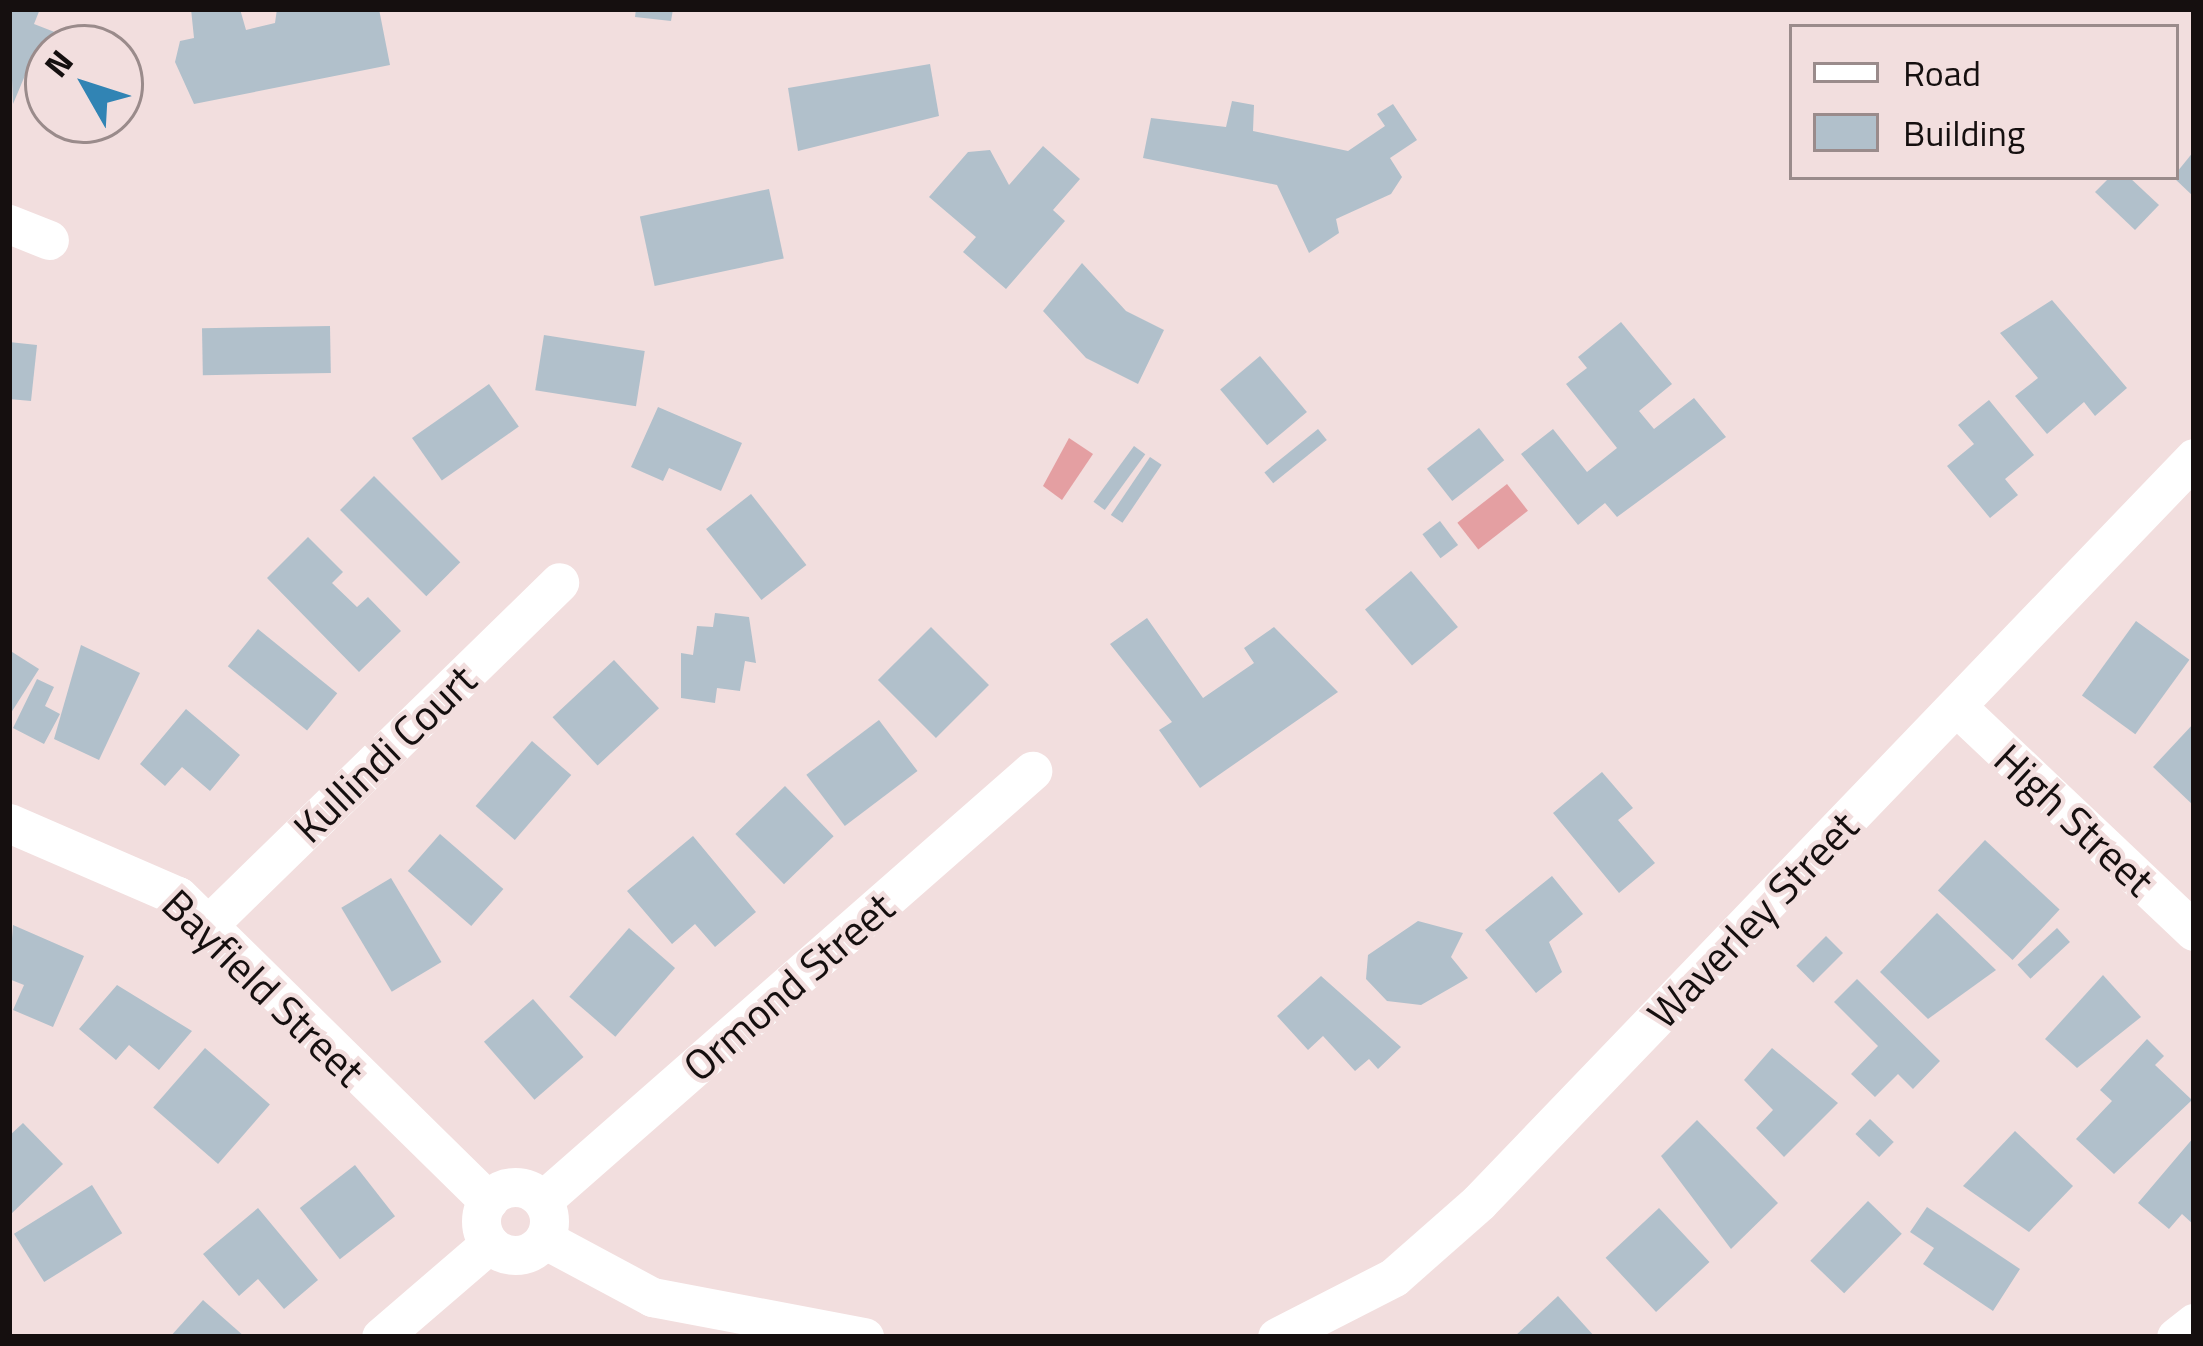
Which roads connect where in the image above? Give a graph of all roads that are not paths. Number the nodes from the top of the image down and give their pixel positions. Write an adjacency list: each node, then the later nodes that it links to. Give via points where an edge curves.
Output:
1 (9, 224): 2 (street)
2 (49, 240)
3 (2194, 458): 5 (street, Waverley Street)
4 (559, 582): 8 (street, Kullindi Court)
5 (1957, 707): 9 (street, High Street); 16 (street, Waverley Street, via 1479,1202 1394,1276)
6 (1032, 771): 11 (street, Ormond Street)
7 (9, 823): 8 (street, Bayfield Street, via 143,875)
8 (210, 923): 10 (street, Bayfield Street)
9 (2194, 931)
10 (488, 1201): 11 (street, via 519,1187); 12 (street)
11 (543, 1220): 12 (street, via 517,1255); 15 (street, via 652,1298)
12 (489, 1244): 14 (street)
13 (2194, 1323): 17 (street)
14 (381, 1337)
15 (864, 1337)
16 (1277, 1337)
17 (2176, 1337)

